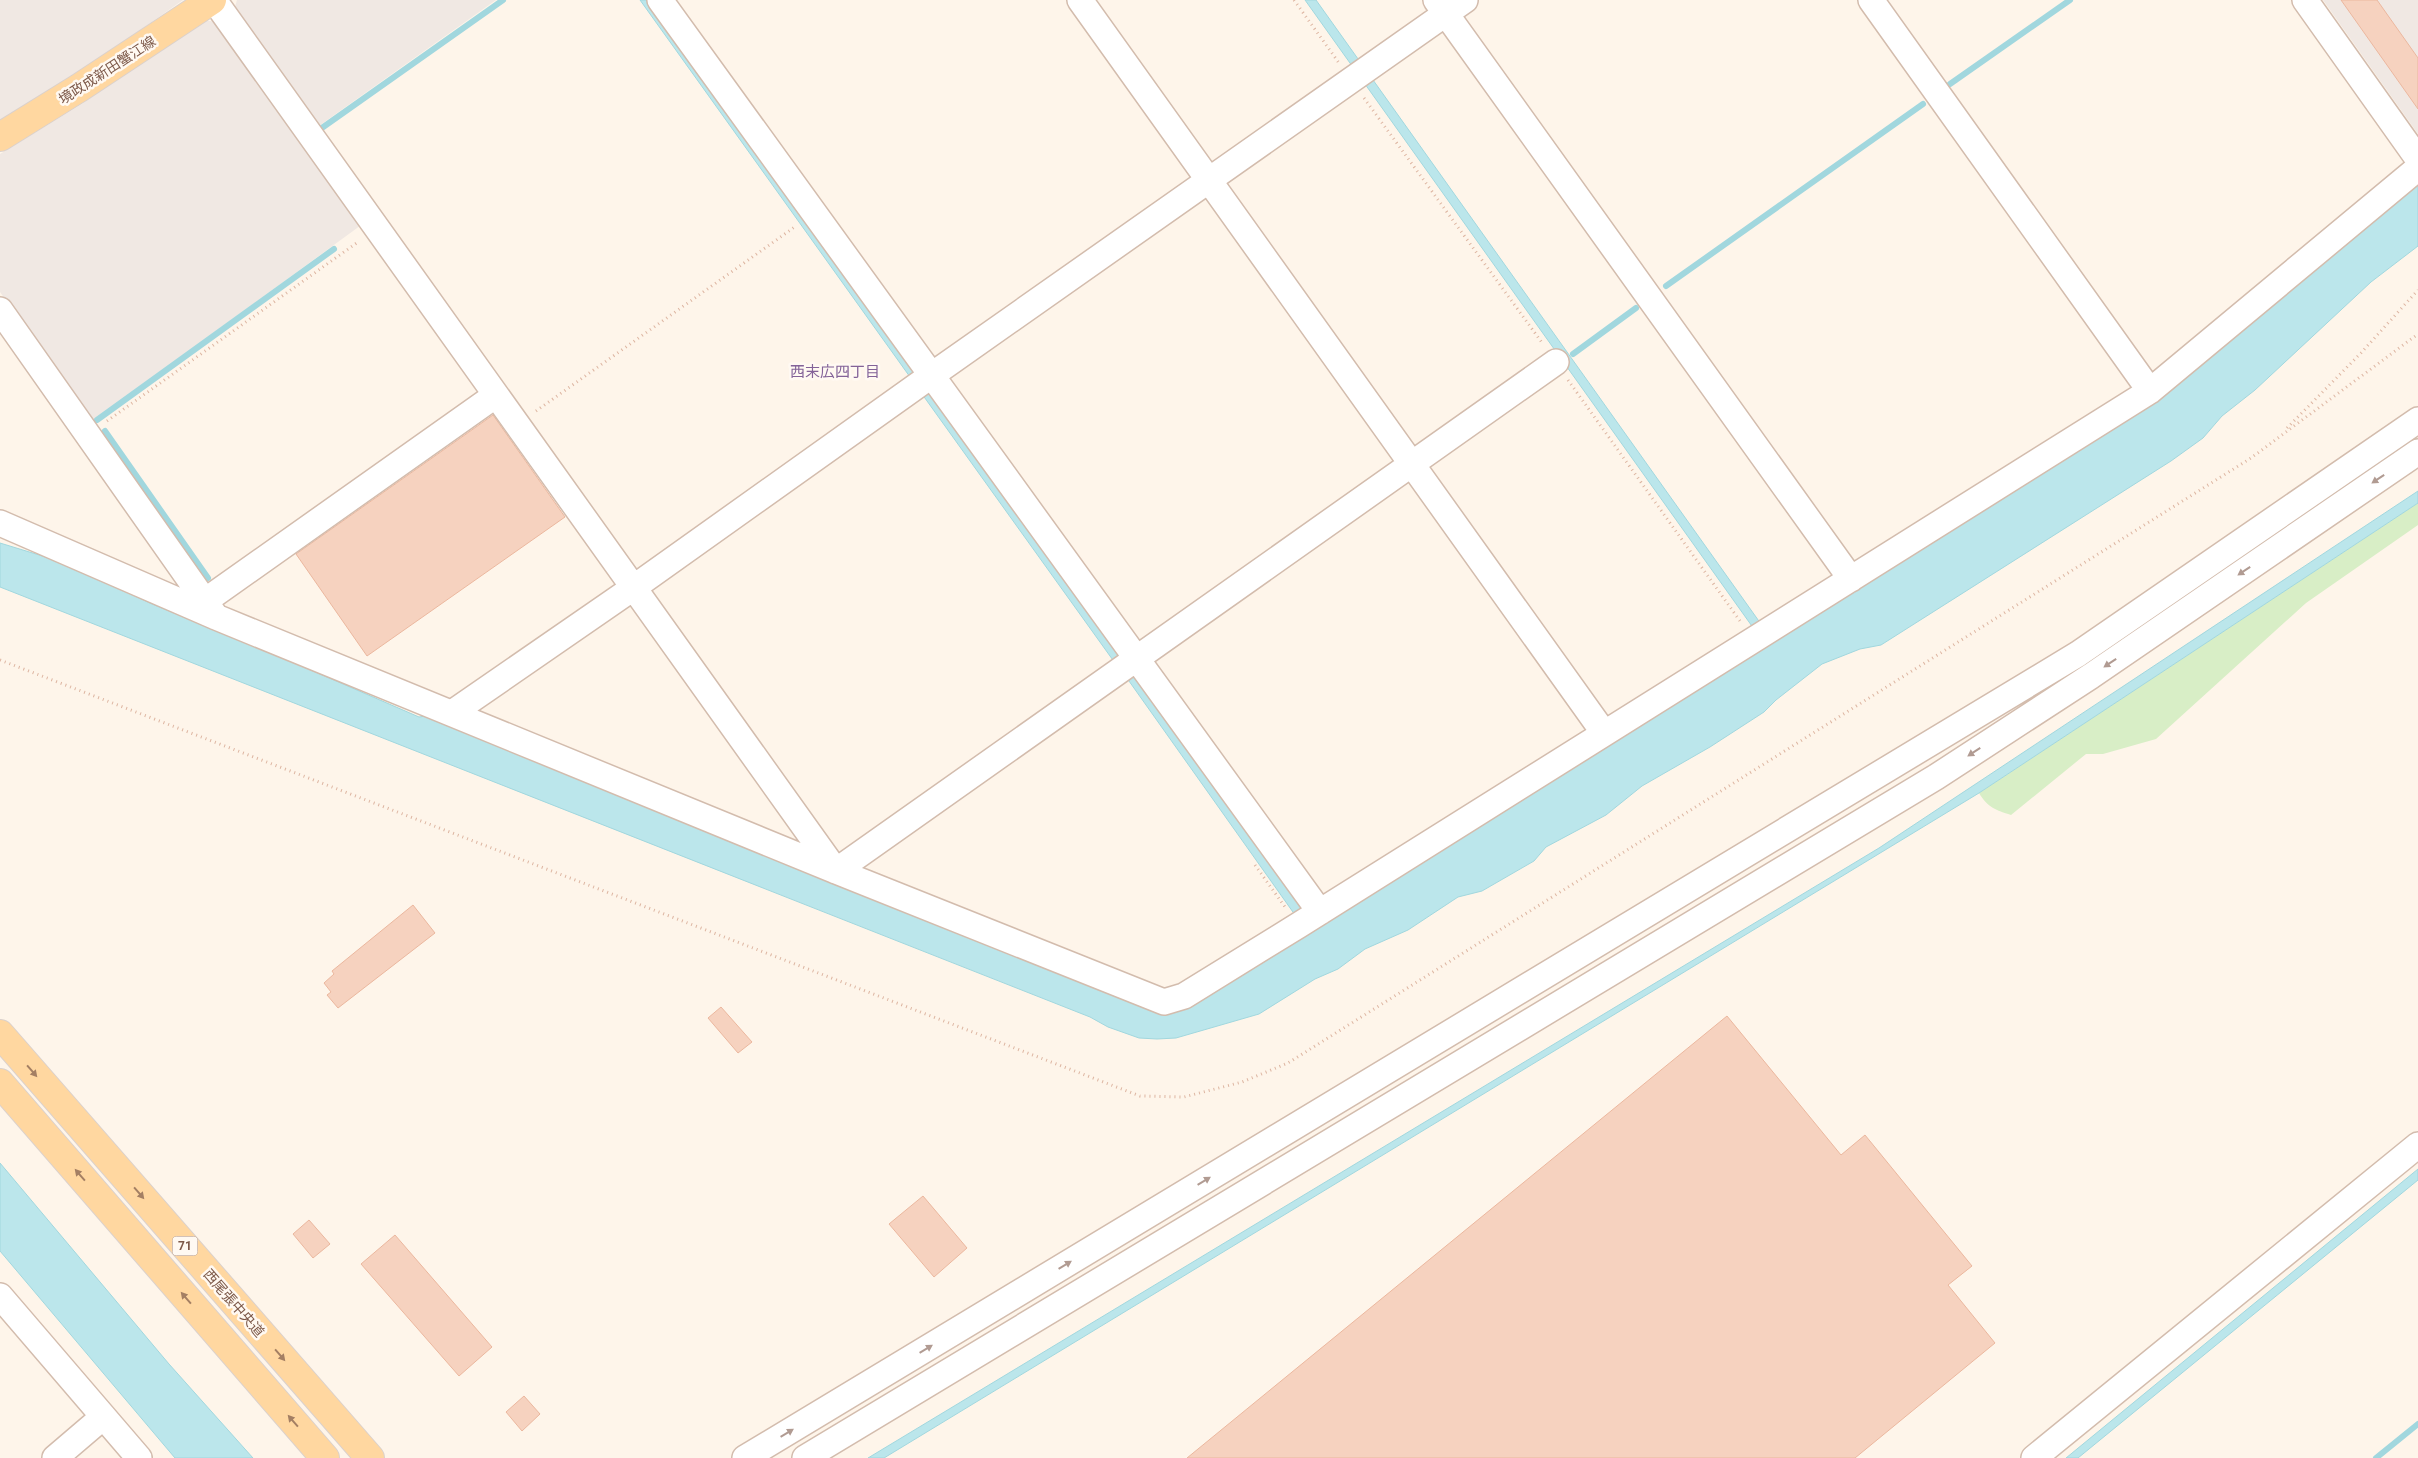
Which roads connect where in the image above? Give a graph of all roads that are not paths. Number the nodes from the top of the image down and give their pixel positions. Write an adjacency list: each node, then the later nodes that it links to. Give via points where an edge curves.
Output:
1 (213, 0): 7 (main road, 境政成新田蟹江線); 15 (street)
2 (660, 0): 13 (street)
3 (1080, 0): 10 (street)
4 (1871, 0): 14 (street)
5 (2305, 0): 8 (street)
6 (1449, 5): 10 (street, via 1358,76); 20 (street)
7 (0, 137)
8 (2418, 159)
9 (2418, 168): 14 (street)
10 (1208, 180): 13 (street); 18 (street)
11 (0, 310): 22 (street)
12 (1556, 362): 18 (street)
13 (932, 375): 21 (street); 23 (street)
14 (2150, 391): 20 (street)
15 (496, 395): 21 (street); 22 (street)
16 (2418, 420): 37 (street, one-way to 16, via 2078,654)
17 (2418, 452): 38 (street, one-way to 38, via 2091,676 1936,776)
18 (1411, 464): 23 (street); 25 (street)
19 (0, 523): 22 (street)
20 (1851, 579): 25 (street)
21 (633, 588): 24 (street); 26 (street)
22 (211, 609): 24 (street)
23 (1136, 658): 26 (street); 27 (street)
24 (452, 713): 26 (street)
25 (1604, 733): 27 (street)
26 (836, 871): 27 (street, via 1164,1002 1184,996)
27 (1312, 917)
28 (0, 1034): 36 (main road, 西尾張中央道 / 71, one-way to 36)
29 (0, 1083): 35 (main road, 71, one-way to 29)
30 (2418, 1145): 39 (street)
31 (0, 1296): 32 (street)
32 (103, 1417): 33 (street); 34 (street)
33 (55, 1458)
34 (139, 1458)
35 (325, 1458)
36 (370, 1458)
37 (745, 1458)
38 (804, 1458)
39 (2034, 1458)

